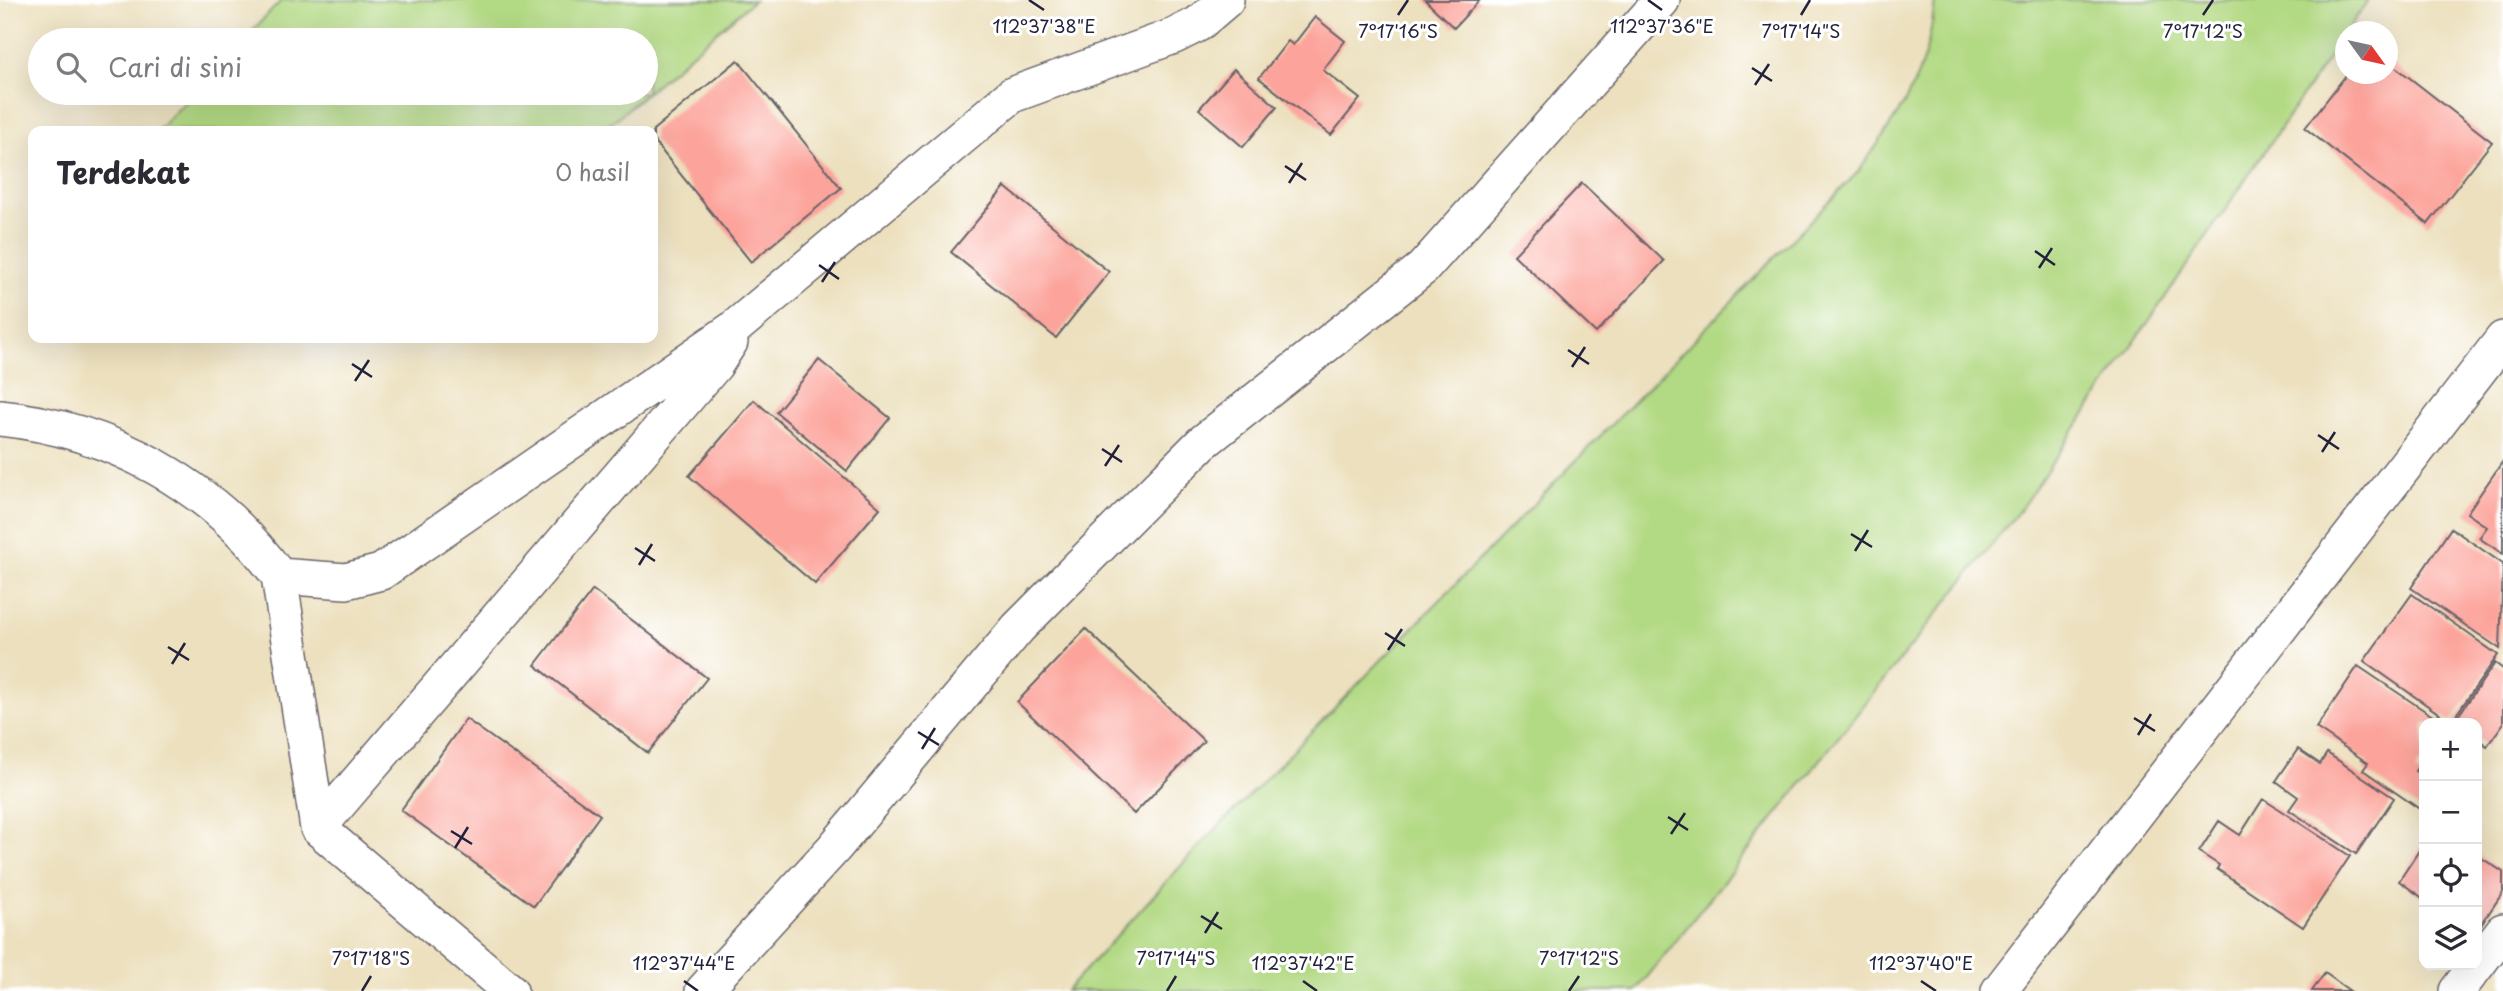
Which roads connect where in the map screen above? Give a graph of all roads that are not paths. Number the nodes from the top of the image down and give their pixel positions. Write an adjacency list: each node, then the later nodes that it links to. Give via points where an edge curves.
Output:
1 (1226, 0): 3 (street, via 1198,24 1174,36 1012,95)
2 (1662, 0): 10 (street, via 1423,268 1202,443 1018,628 834,848)
3 (732, 330): 6 (street, via 381,572 346,581); 7 (street, via 715,365)
4 (2503, 339): 11 (street)
5 (0, 418): 6 (street, via 93,438 183,481 225,513)
6 (279, 576): 7 (street)
7 (318, 828): 9 (street)
8 (2503, 931): 12 (street)
9 (510, 991)
10 (703, 991)
11 (1999, 991)
12 (2457, 991)

